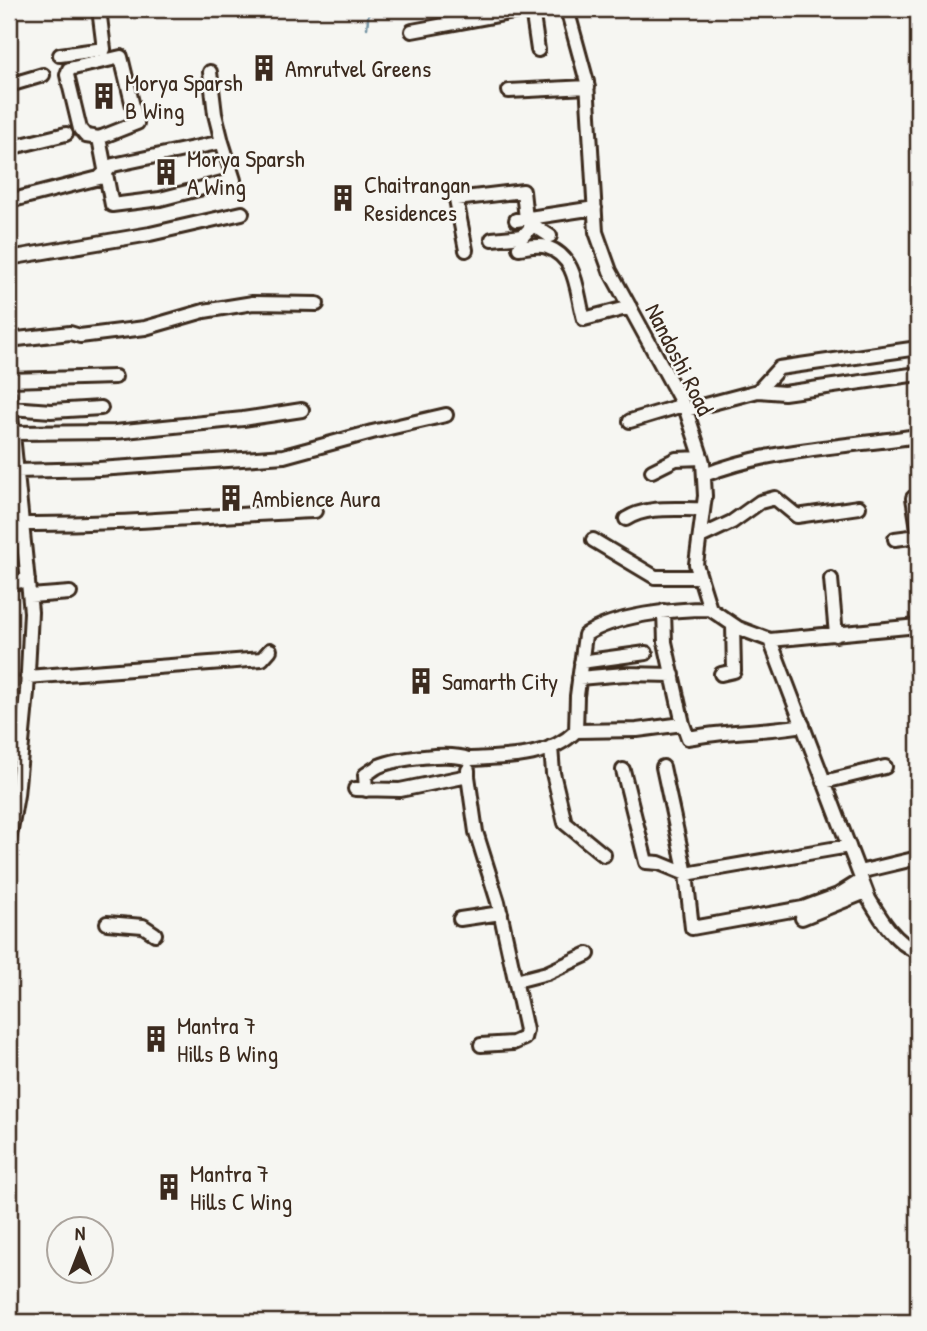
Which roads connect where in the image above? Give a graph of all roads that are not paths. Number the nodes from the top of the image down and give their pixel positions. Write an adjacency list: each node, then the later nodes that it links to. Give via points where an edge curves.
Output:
1 (99, 9): 6 (street, via 104,49)
2 (531, 9): 4 (street); 5 (street)
3 (567, 9): 10 (street, Nandoshi Road)
4 (412, 31)
5 (538, 50)
6 (60, 55)
7 (209, 72): 14 (street)
8 (43, 75): 9 (street)
9 (9, 85)
10 (588, 87): 11 (street); 18 (street, Nandoshi Road)
11 (509, 92)
12 (66, 134): 15 (street)
13 (99, 138): 13 (street, via 86,136 80,129 67,75 69,69 121,57 137,123); 16 (street)
14 (222, 142): 16 (street, via 113,165); 16 (street, via 234,180 160,199 112,205)
15 (9, 148)
16 (104, 172): 17 (street, via 99,178)
17 (9, 201)
18 (595, 208): 20 (street); 26 (street, Nandoshi Road, via 596,232)
19 (242, 213): 24 (street)
20 (521, 229): 21 (street); 22 (street); 23 (street, via 523,191 456,199); 26 (street, via 565,258 572,268 584,319)
21 (550, 236)
22 (492, 239)
23 (466, 250)
24 (9, 258)
25 (317, 304): 27 (street, via 253,303 145,328)
26 (629, 307): 34 (street, Nandoshi Road)
27 (9, 340)
28 (918, 348): 32 (street, via 779,368)
29 (918, 374): 32 (street, via 785,393)
30 (115, 377): 31 (street)
31 (9, 380)
32 (758, 391): 34 (street)
33 (10, 402): 35 (street, via 51,411); 39 (street)
34 (684, 407): 38 (street); 41 (street, Nandoshi Road)
35 (101, 408)
36 (302, 410): 39 (street, via 115,432)
37 (446, 415): 43 (street, via 284,456)
38 (630, 421)
39 (12, 433): 43 (street)
40 (918, 436): 44 (street, via 789,452 734,463)
41 (702, 458): 42 (street, via 676,459); 44 (street, Nandoshi Road)
42 (652, 471)
43 (14, 475): 50 (street)
44 (704, 475): 47 (street, Nandoshi Road)
45 (913, 498): 51 (street)
46 (859, 507): 53 (street, via 797,516 775,498 748,508 732,522)
47 (703, 509): 49 (street, via 661,509); 53 (street, Nandoshi Road)
48 (315, 511): 50 (street)
49 (626, 519)
50 (21, 524): 58 (street)
51 (918, 528)
52 (918, 536): 54 (street)
53 (700, 537): 56 (street, Nandoshi Road, via 696,564)
54 (895, 539)
55 (593, 540): 56 (street, via 655,577)
56 (700, 577): 62 (street, Nandoshi Road)
57 (831, 579): 66 (street)
58 (28, 580): 59 (street); 61 (street)
59 (9, 583)
60 (70, 593): 61 (street)
61 (30, 596): 73 (street)
62 (710, 609): 63 (street); 64 (street)
63 (664, 611): 70 (street, via 599,626 585,635); 72 (street)
64 (733, 625): 67 (street); 71 (street, via 734,671)
65 (918, 626): 66 (street)
66 (836, 635): 67 (street)
67 (770, 640): 76 (street)
68 (270, 650): 73 (street, via 262,659)
69 (646, 653): 70 (street)
70 (581, 662): 74 (street)
71 (721, 674)
72 (673, 675): 74 (street); 75 (street)
73 (27, 677): 85 (street, via 18,795)
74 (579, 678): 77 (street)
75 (683, 723): 76 (street, via 688,738); 77 (street)
76 (803, 725): 84 (street)
77 (576, 732): 78 (street)
78 (551, 747): 79 (street, via 522,757); 87 (street, via 565,823)
79 (472, 759): 83 (street); 83 (street, via 431,756 379,766 365,775 361,790 400,790)
80 (663, 767): 89 (street)
81 (885, 767): 84 (street)
82 (623, 770): 89 (street, via 646,862)
83 (468, 776): 91 (street, via 475,832)
84 (824, 782): 86 (street)
85 (9, 838)
86 (849, 846): 89 (street); 90 (street)
87 (604, 855)
88 (918, 858): 90 (street)
89 (687, 874): 90 (street, via 692,928 803,908)
90 (862, 881): 92 (street); 96 (street, via 886,926)
91 (501, 913): 93 (street); 98 (street)
92 (802, 918)
93 (460, 919)
94 (107, 923): 95 (street, via 143,926)
95 (156, 934)
96 (918, 952)
97 (588, 954): 98 (street)
98 (516, 981): 99 (street, via 524,1038)
99 (481, 1045)

